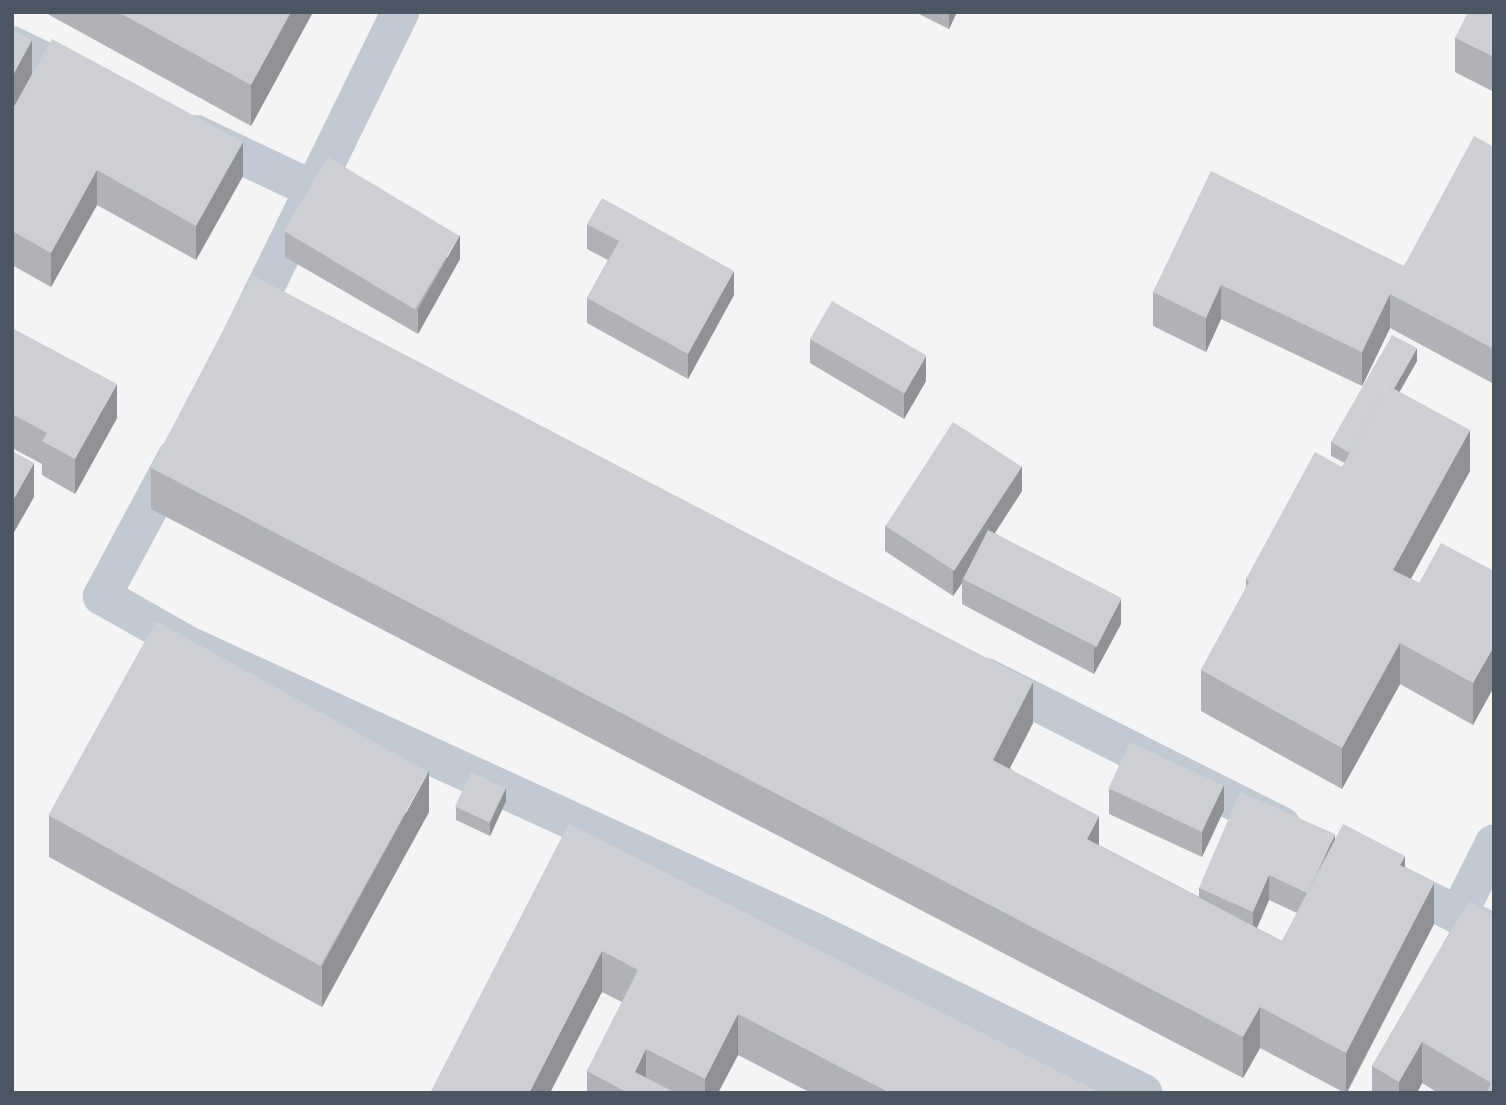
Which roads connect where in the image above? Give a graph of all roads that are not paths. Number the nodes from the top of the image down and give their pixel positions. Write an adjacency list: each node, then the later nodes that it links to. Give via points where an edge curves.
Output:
1 (400, 12): 5 (street)
2 (12, 45): 3 (street)
3 (125, 100)
4 (163, 118): 5 (street)
5 (314, 190): 6 (street)
6 (256, 309): 7 (street); 8 (street)
7 (293, 328)
8 (230, 357)
9 (192, 429): 16 (street, via 102,596 186,644 813,931)
10 (950, 659): 11 (street)
11 (1310, 840)
12 (1494, 844): 14 (street)
13 (1359, 865): 14 (street)
14 (1458, 915): 15 (street)
15 (1494, 933)
16 (1143, 1093)

